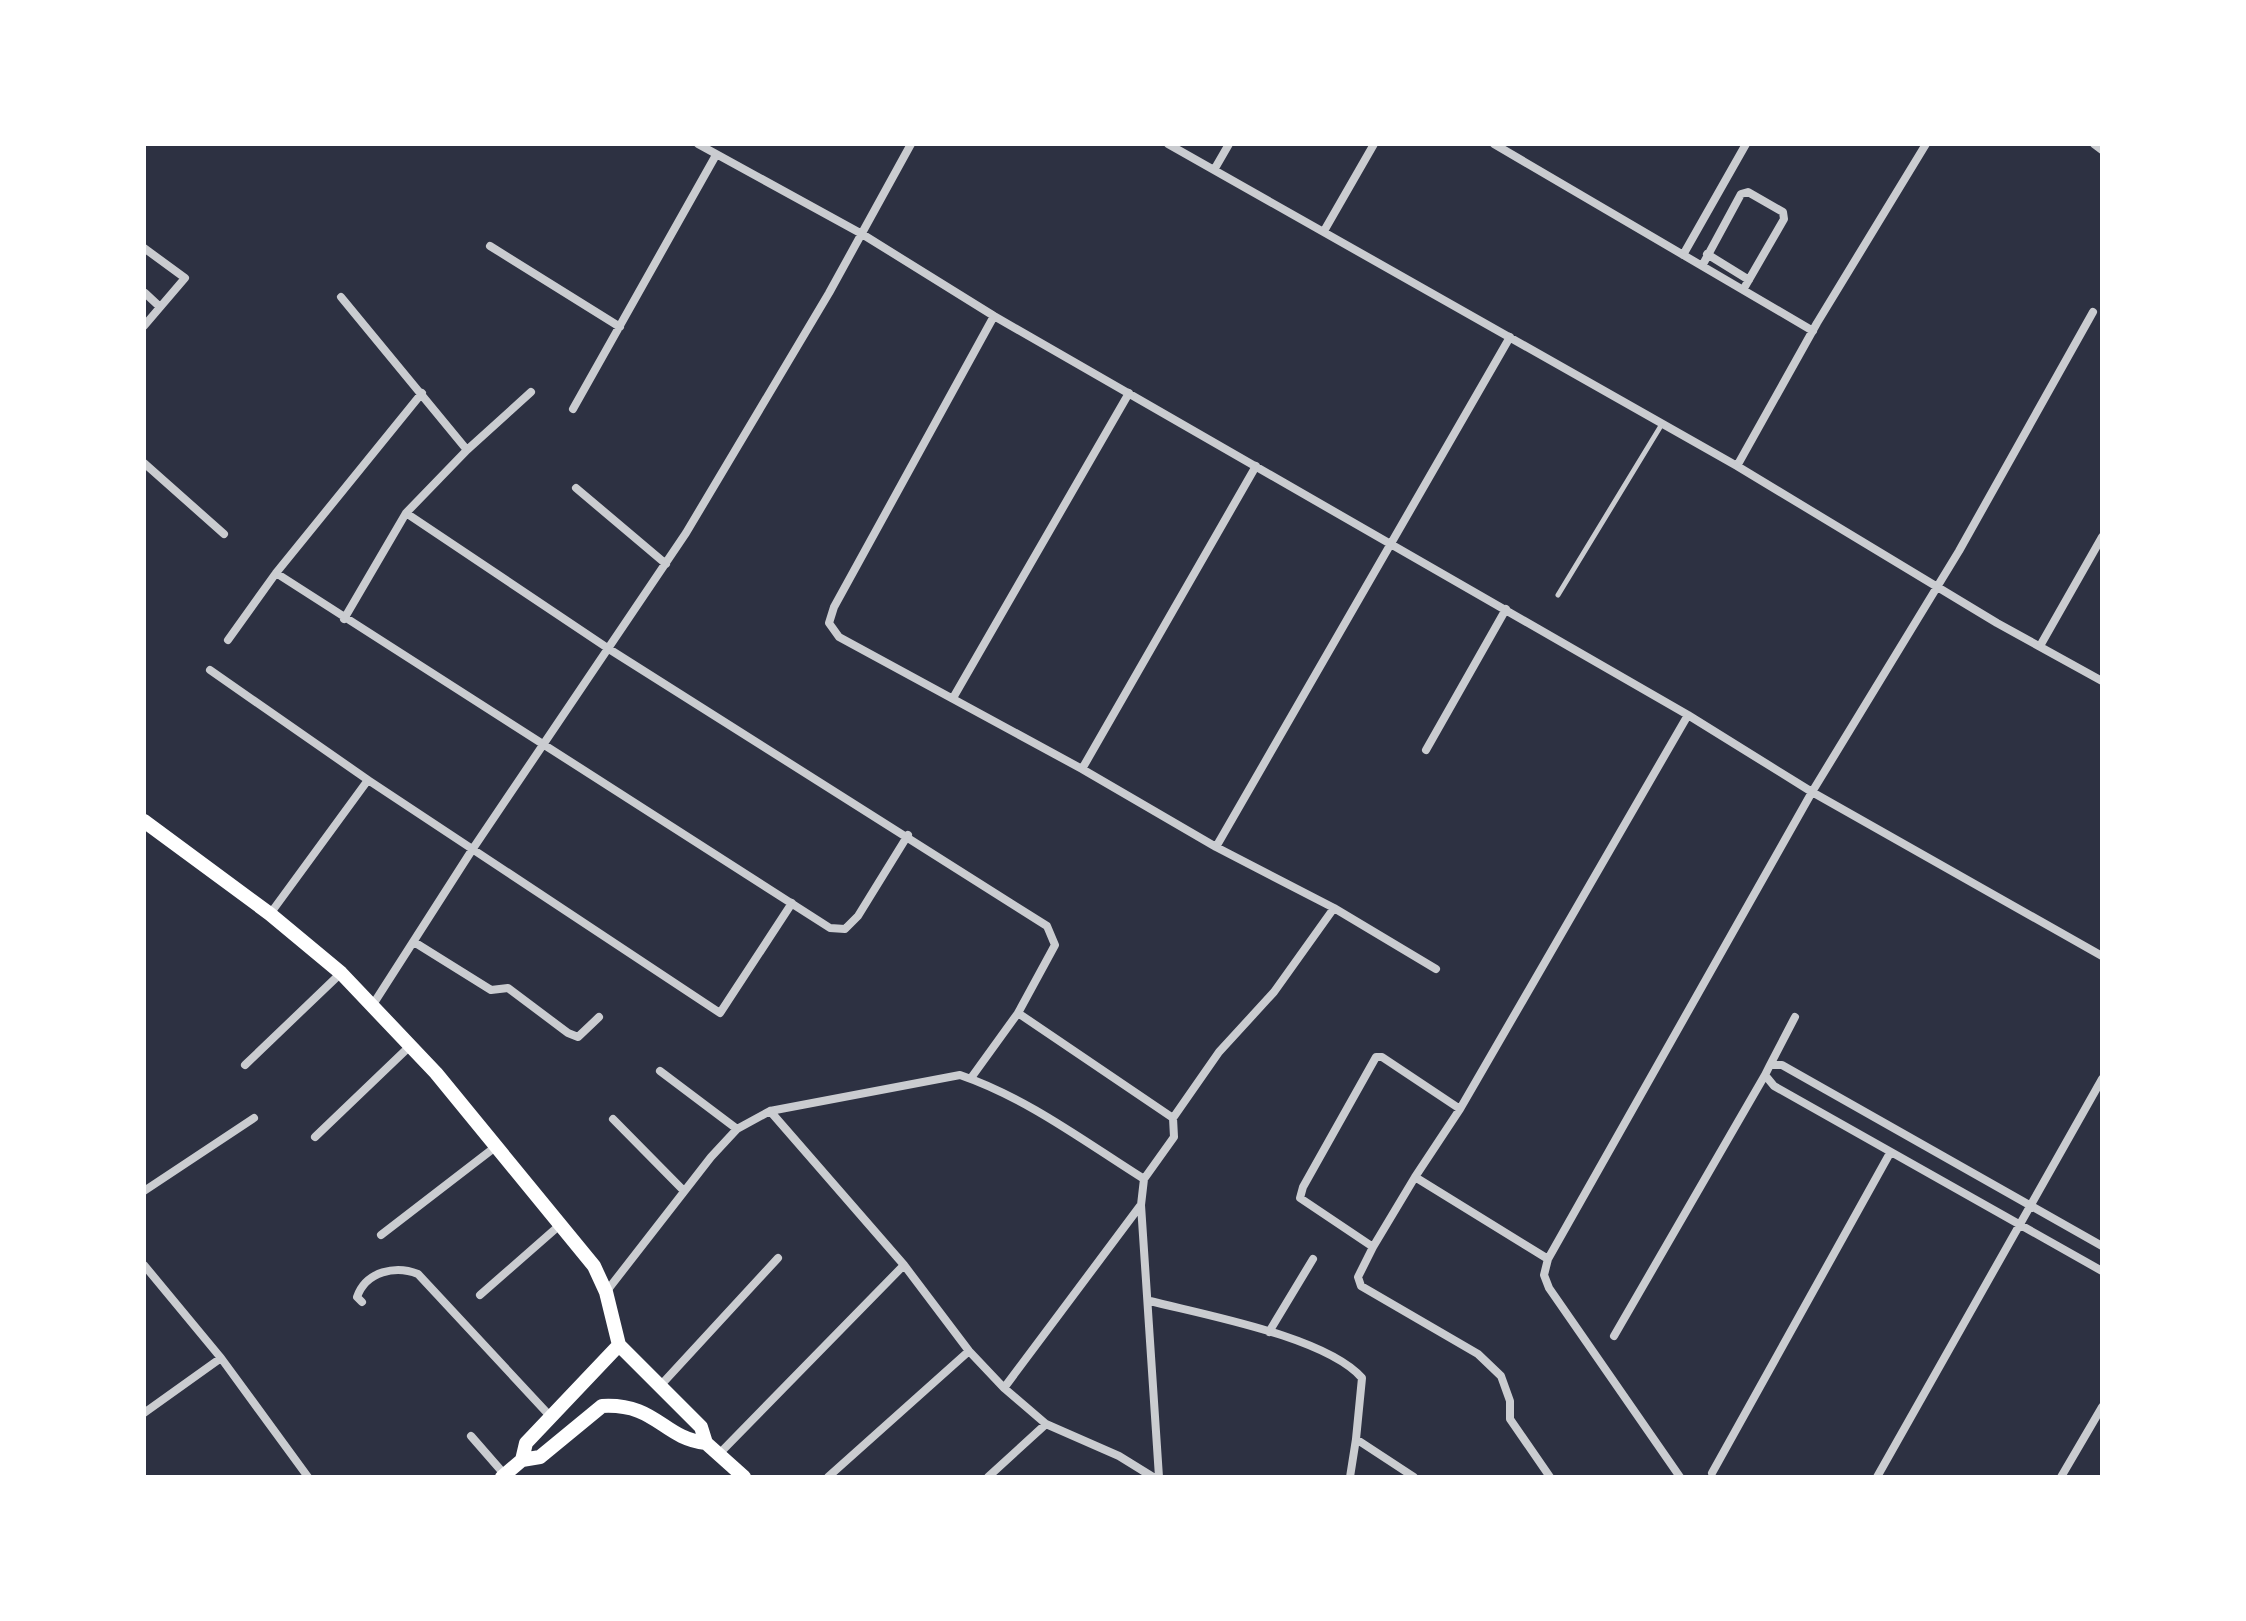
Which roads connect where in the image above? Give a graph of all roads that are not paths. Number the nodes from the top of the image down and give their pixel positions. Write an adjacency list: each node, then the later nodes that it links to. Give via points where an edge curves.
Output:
1 (698, 144): 11 (street)
2 (911, 144): 14 (street)
3 (1168, 144): 12 (street)
4 (1229, 144): 12 (street)
5 (1374, 144): 13 (street)
6 (1494, 144): 18 (street)
7 (1746, 144): 18 (street)
8 (1926, 144): 29 (street)
9 (2094, 144): 10 (street)
10 (2102, 150)
11 (716, 155): 14 (street); 28 (street)
12 (1214, 170): 13 (street)
13 (1324, 231): 30 (street)
14 (862, 234): 26 (street); 45 (street)
15 (490, 246): 28 (street)
16 (144, 248): 24 (street, via 185,278)
17 (1707, 254): 19 (street); 20 (street); 20 (street, via 1741,194 1748,192 1783,212 1784,219)
18 (1683, 255): 19 (street)
19 (1702, 266): 21 (street)
20 (1749, 280): 21 (street)
21 (1743, 290): 29 (street)
22 (144, 293): 24 (street)
23 (341, 297): 32 (street)
24 (160, 307): 27 (street)
25 (2093, 312): 47 (street)
26 (994, 316): 33 (street); 56 (street, via 829,623 839,637)
27 (144, 326)
28 (620, 327): 34 (street)
29 (1813, 331): 39 (street)
30 (1510, 337): 35 (street); 44 (street)
31 (531, 392): 36 (street)
32 (422, 393): 36 (street); 46 (street)
33 (1129, 393): 38 (street); 56 (street)
34 (573, 409)
35 (1662, 423): 39 (street); 48 (lane)
36 (467, 450): 41 (street)
37 (144, 463): 42 (street)
38 (1256, 466): 44 (street); 60 (street)
39 (1737, 466): 47 (street)
40 (576, 488): 45 (street)
41 (406, 513): 50 (street); 53 (street)
42 (224, 534)
43 (2102, 537): 52 (street)
44 (1394, 544): 49 (street); 65 (street)
45 (666, 564): 53 (street)
46 (276, 573): 50 (street); 51 (street)
47 (1938, 587): 52 (street); 62 (street)
48 (1558, 595)
49 (1506, 609): 57 (street); 59 (street)
50 (344, 619): 58 (street)
51 (228, 640)
52 (2040, 646): 55 (street)
53 (609, 649): 58 (street); 64 (street)
54 (210, 670): 61 (street)
55 (2102, 681)
56 (953, 698): 60 (street)
57 (1688, 715): 62 (street); 85 (street)
58 (544, 746): 66 (street); 67 (street)
59 (1426, 750)
60 (1082, 769): 65 (street)
61 (368, 780): 66 (street); 69 (street)
62 (1812, 792): 71 (street); 107 (street)
63 (144, 821): 69 (main road)
64 (908, 835): 67 (street, via 845,929 830,928); 75 (street, via 1047,926 1055,945)
65 (1216, 847): 68 (street)
66 (472, 850): 67 (street, via 720,1013); 70 (street)
67 (792, 903)
68 (1334, 908): 72 (street); 88 (street)
69 (270, 914): 73 (main road)
70 (414, 942): 74 (street); 76 (street, via 491,990 508,988 568,1033 578,1037)
71 (2102, 956)
72 (1436, 969)
73 (341, 973): 74 (main road); 79 (street)
74 (372, 1006): 78 (main road)
75 (1018, 1013): 83 (street); 88 (street)
76 (599, 1017)
77 (1795, 1017): 80 (street)
78 (410, 1046): 91 (street); 92 (main road)
79 (245, 1065)
80 (1770, 1065): 82 (street); 99 (street, via 1782,1065)
81 (660, 1071): 90 (street)
82 (1765, 1075): 93 (street, via 1774,1086); 116 (street)
83 (971, 1078): 86 (street, via 960,1075); 95 (street, via 1004,1091)
84 (2102, 1079): 99 (street)
85 (1460, 1109): 94 (street); 104 (street, via 1382,1057 1370,1064 1300,1198)
86 (770, 1111): 90 (street); 109 (street)
87 (254, 1118): 96 (street)
88 (1173, 1118): 95 (street, via 1174,1137)
89 (613, 1119): 97 (street)
90 (737, 1129): 97 (street)
91 (315, 1137)
92 (494, 1148): 101 (main road); 102 (street)
93 (1890, 1153): 100 (street); 133 (street)
94 (1415, 1177): 104 (street); 107 (street)
95 (1144, 1179): 98 (street)
96 (144, 1191)
97 (684, 1191): 111 (street)
98 (1141, 1205): 113 (street); 121 (street)
99 (2030, 1205): 100 (street); 103 (street)
100 (2020, 1223): 110 (street); 145 (street)
101 (562, 1224): 111 (main road, via 594,1266); 112 (street)
102 (381, 1235)
103 (2102, 1246)
104 (1373, 1247): 143 (street, via 1358,1277 1361,1286 1478,1354 1501,1376 1510,1419)
105 (778, 1258): 120 (street)
106 (1313, 1259): 115 (street)
107 (1548, 1259): 144 (street, via 1544,1275 1549,1288)
108 (144, 1265): 119 (street)
109 (904, 1265): 118 (street); 131 (street)
110 (2102, 1271)
111 (606, 1292): 117 (main road)
112 (480, 1295)
113 (1150, 1301): 115 (street); 140 (street)
114 (362, 1302): 124 (street, via 357,1297 360,1289 384,1271 403,1268 418,1274)
115 (1269, 1332): 128 (street, via 1350,1364 1362,1378)
116 (1614, 1336)
117 (619, 1345): 120 (main road); 124 (main road)
118 (969, 1351): 121 (street); 137 (street)
119 (221, 1358): 123 (street); 135 (street)
120 (659, 1387): 129 (main road, via 701,1427)
121 (1004, 1388): 125 (street)
122 (2102, 1407): 146 (street)
123 (144, 1413)
124 (550, 1416): 126 (main road)
125 (1046, 1424): 138 (street); 139 (street)
126 (535, 1433): 130 (main road); 132 (main road)
127 (471, 1436): 134 (street)
128 (1356, 1439): 141 (street); 142 (street)
129 (706, 1443): 130 (main road, via 690,1441 643,1410 607,1406 593,1411); 131 (main road)
130 (549, 1449): 132 (main road, via 540,1457)
131 (719, 1454): 136 (main road)
132 (522, 1460): 134 (main road)
133 (1712, 1473)
134 (503, 1476)
135 (308, 1477)
136 (744, 1477)
137 (828, 1477)
138 (988, 1477)
139 (1153, 1477)
140 (1159, 1477)
141 (1350, 1477)
142 (1414, 1477)
143 (1550, 1477)
144 (1680, 1477)
145 (1877, 1477)
146 (2061, 1477)

